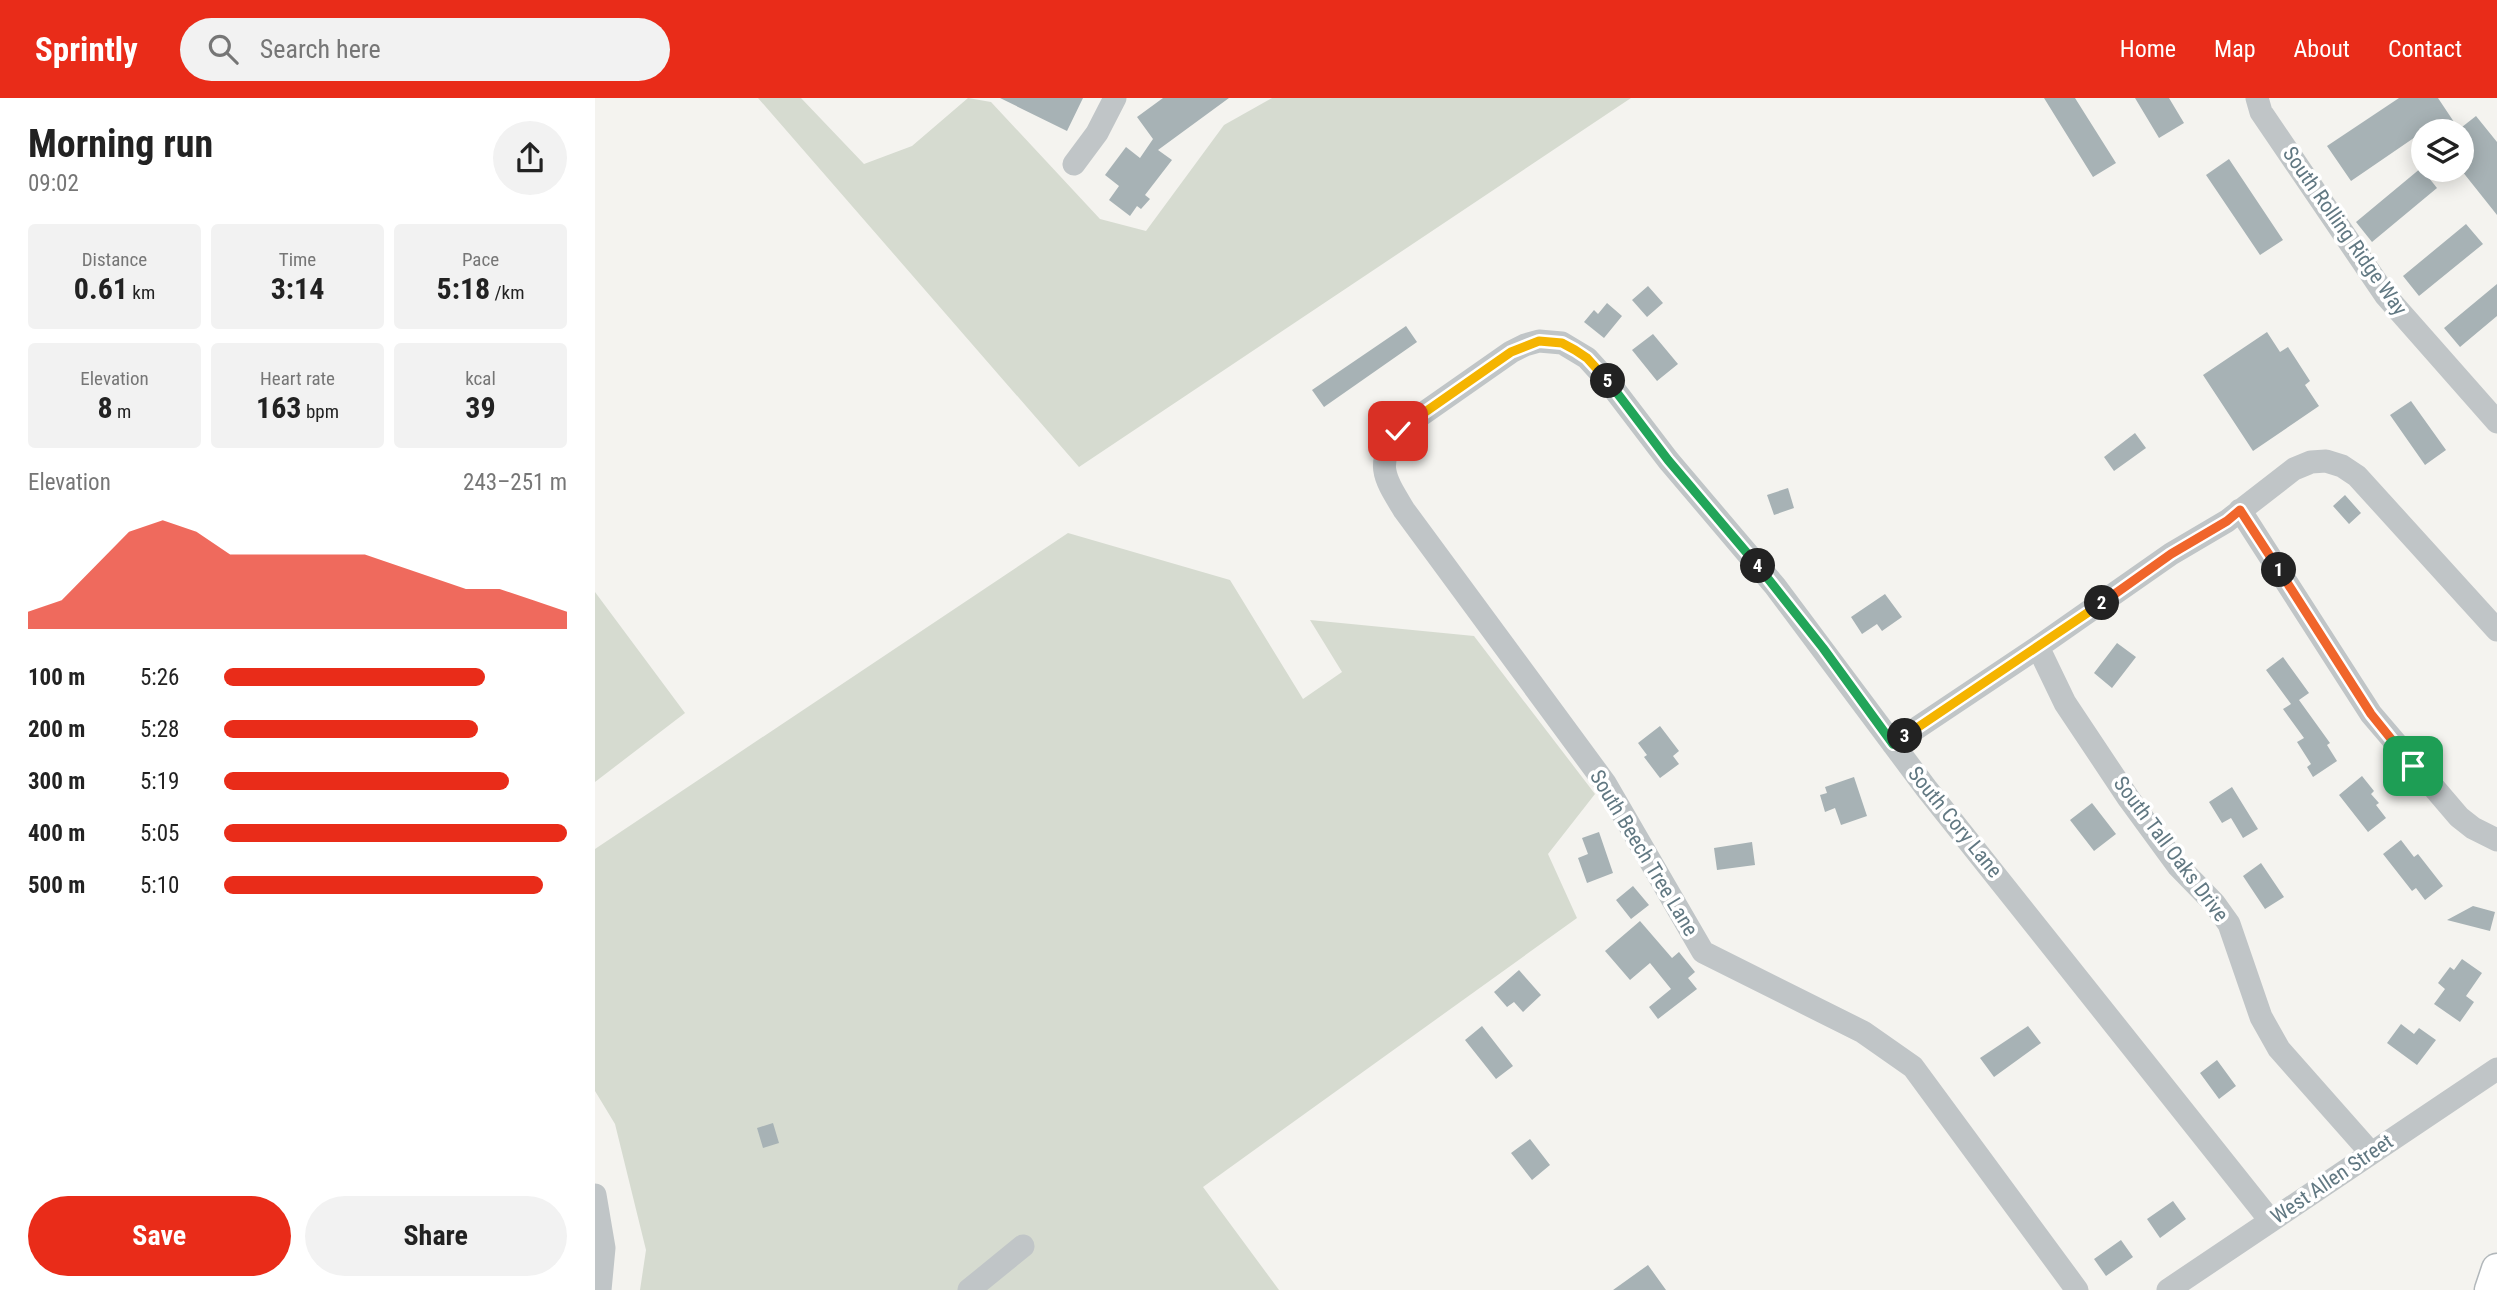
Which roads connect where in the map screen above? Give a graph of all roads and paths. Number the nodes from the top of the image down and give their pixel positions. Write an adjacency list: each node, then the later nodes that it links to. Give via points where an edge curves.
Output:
1 (1115, 98): 3 (street)
2 (2257, 98): 4 (street, South Rolling Ridge Way, via 2261,112 2386,296)
3 (1074, 164)
4 (2497, 422)
5 (1398, 431): 9 (street, South Cory Lane, via 1511,352 1539,341 1562,343 1587,358 1794,611); 19 (street, South Beech Tree Lane, via 1385,449 1383,464 1391,488 1605,783 1703,952 1863,1032 1913,1067)
6 (2240, 510): 7 (street, via 2294,469 2326,461 2342,466 2357,476); 8 (street); 10 (street, via 2371,714 2459,817)
7 (2497, 630)
8 (2038, 647): 9 (street); 12 (street, South Tall Oaks Drive, via 2065,703 2129,799 2178,866 2229,924 2261,1017 2279,1049)
9 (1893, 744): 14 (street, South Cory Lane)
10 (2497, 840)
11 (2497, 1069): 12 (street, West Allen Street)
12 (2371, 1153): 14 (street, West Allen Street)
13 (595, 1195): 17 (street, via 604,1248)
14 (2270, 1220): 20 (street, West Allen Street)
15 (1023, 1246): 18 (street)
16 (2497, 1269): 21 (main road)
17 (600, 1290)
18 (968, 1290)
19 (2077, 1290)
20 (2168, 1290)
21 (2490, 1290)

